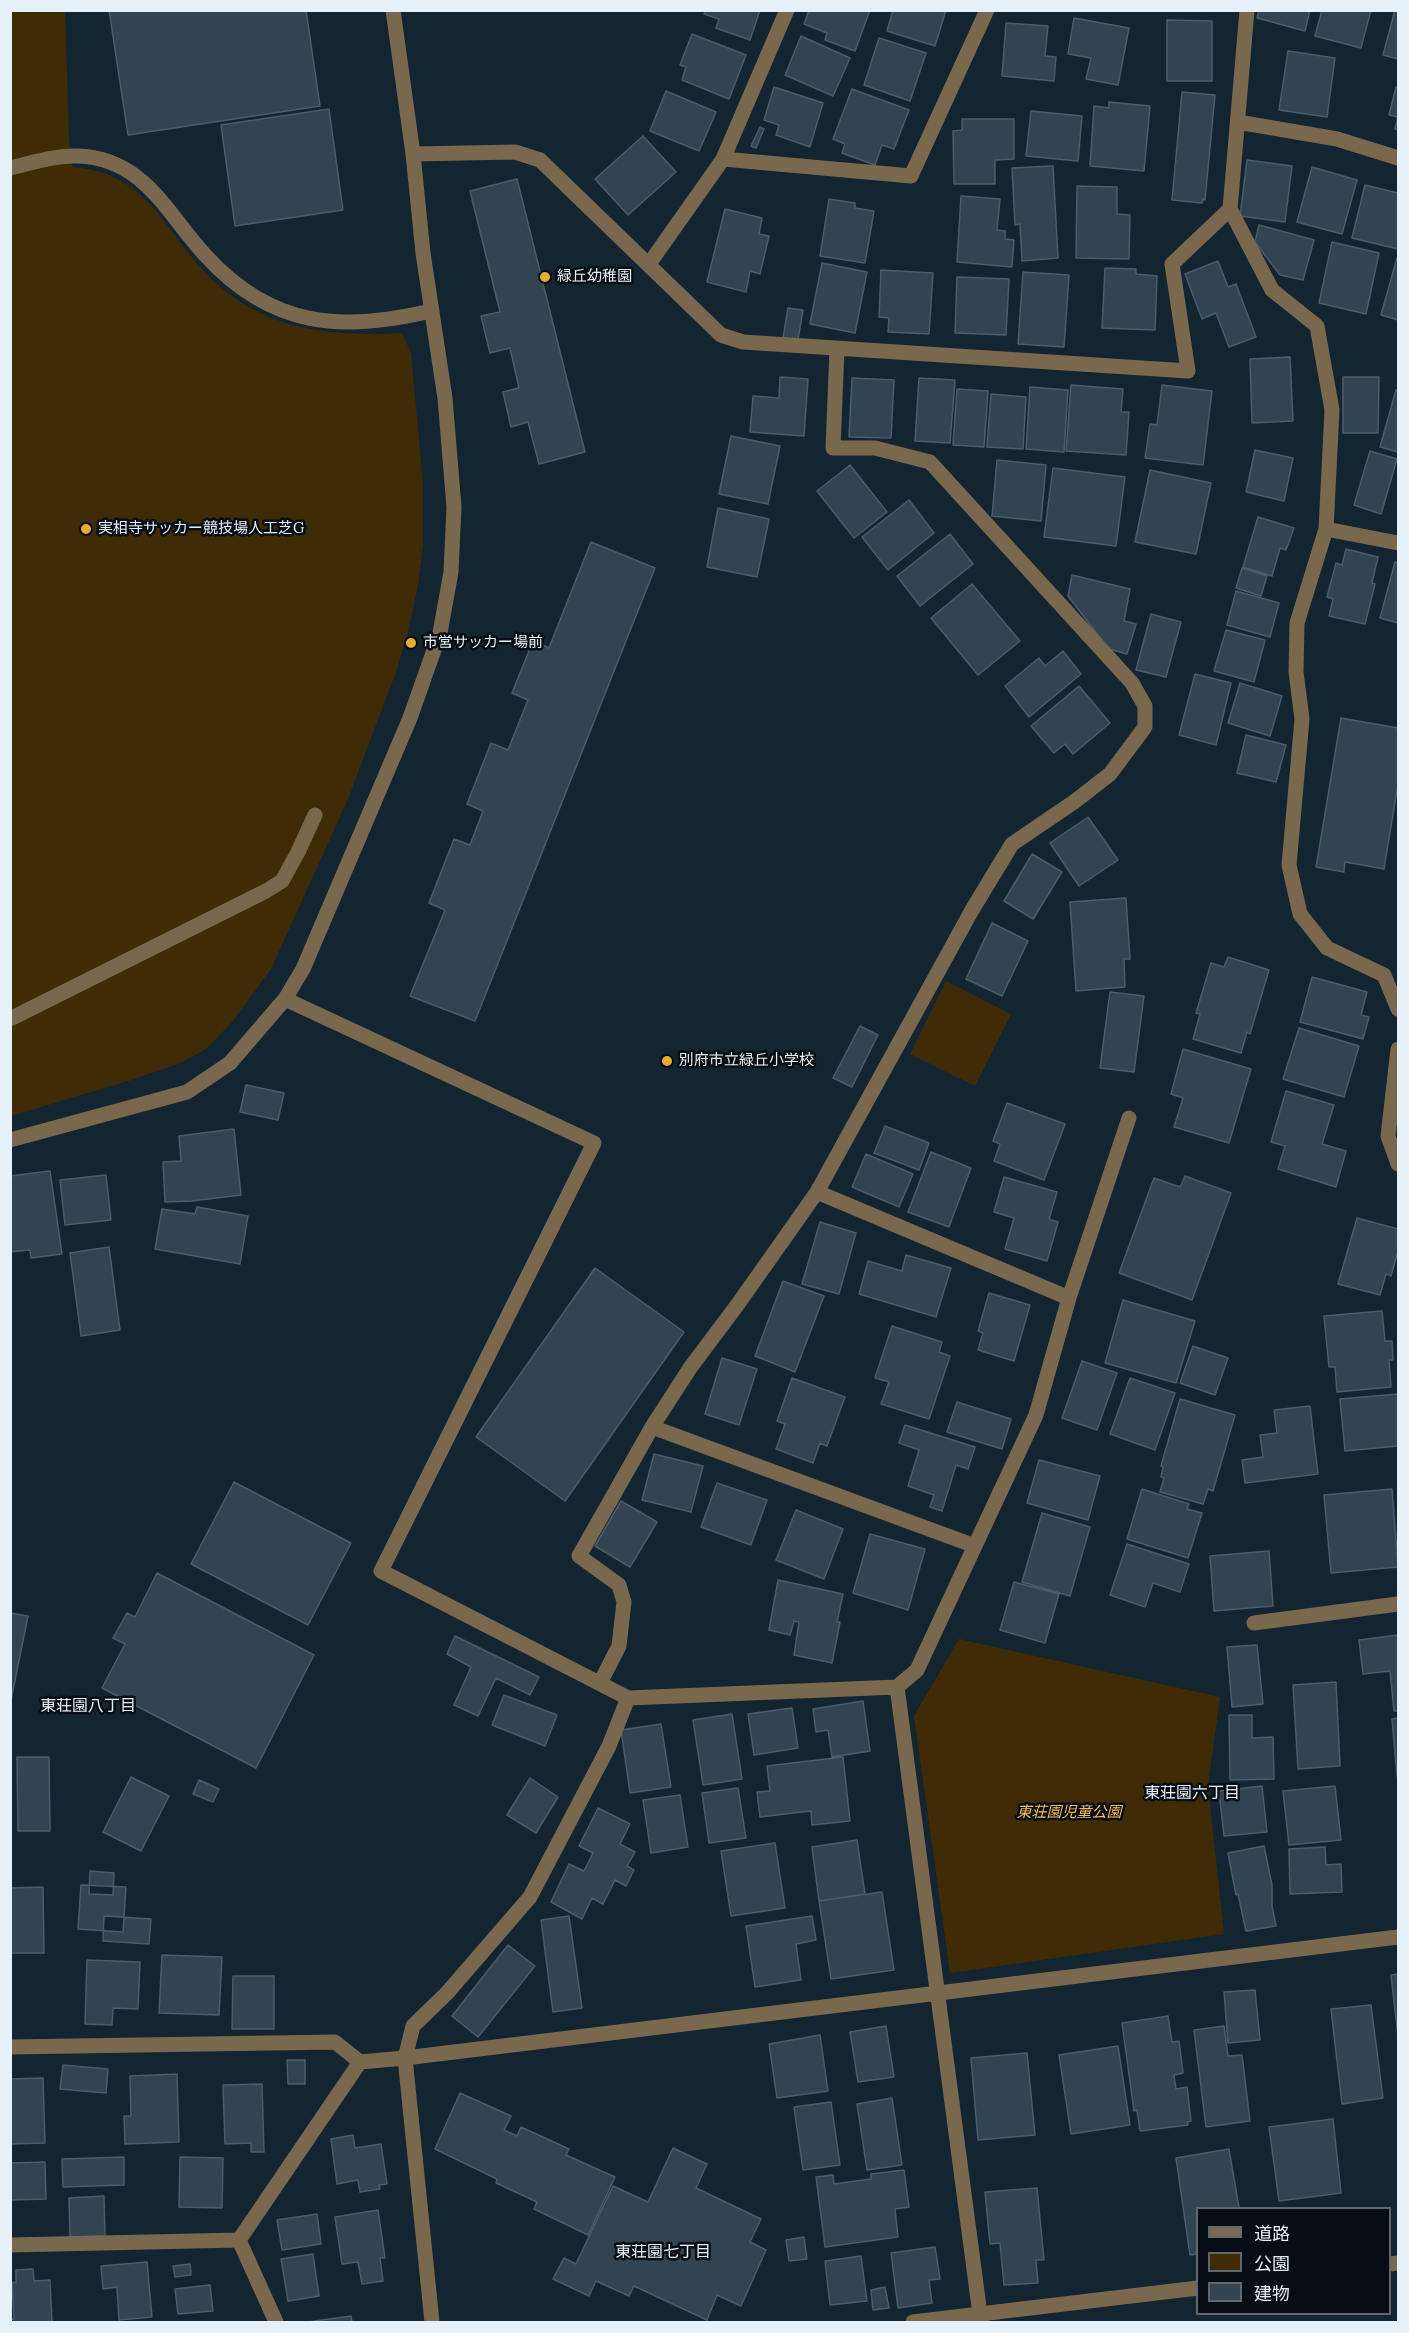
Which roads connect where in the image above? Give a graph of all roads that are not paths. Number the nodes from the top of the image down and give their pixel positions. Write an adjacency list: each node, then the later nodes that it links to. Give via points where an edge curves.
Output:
1 (393, 10): 6 (street)
2 (787, 10): 8 (street)
3 (987, 10): 8 (street, via 911,176)
4 (1247, 10): 5 (street)
5 (1238, 122): 7 (street, via 1337,139); 10 (street)
6 (412, 154): 11 (street, via 514,152 540,160); 12 (street)
7 (1398, 158)
8 (723, 159): 11 (street)
9 (10, 168): 12 (street, via 78,156 131,172 148,184 205,256 227,277 287,312 348,323 391,320)
10 (1230, 209): 13 (street, via 1172,264 1188,371); 14 (street, via 1272,290 1317,326 1332,410)
11 (649, 264): 13 (street, via 721,335 743,342)
12 (431, 311): 17 (street, via 445,398 454,507 452,572 440,633 410,718 358,841 303,969)
13 (837, 349): 24 (street, via 832,448 875,448 930,462 1132,683 1145,706 1145,727 1110,774 1012,844)
14 (1326, 529): 15 (street); 18 (street, via 1297,623 1296,672 1302,719 1289,865 1300,914 1327,948 1384,975)
15 (1398, 543)
16 (315, 815): 19 (street, via 282,881)
17 (285, 999): 22 (street, via 230,1063 187,1092); 30 (street, via 594,1143 381,1571)
18 (1398, 1009)
19 (10, 1019)
20 (1398, 1049): 23 (street, via 1388,1136)
21 (1129, 1118): 25 (street)
22 (10, 1140)
23 (1398, 1164)
24 (817, 1192): 25 (street); 26 (street)
25 (1069, 1298): 27 (street, via 1036,1415)
26 (652, 1427): 27 (street); 30 (street, via 579,1556 620,1585 624,1602 619,1646)
27 (975, 1546): 31 (street, via 917,1670)
28 (1398, 1604): 29 (street)
29 (1254, 1623)
30 (600, 1683): 32 (street)
31 (897, 1687): 32 (street); 34 (street)
32 (628, 1698): 36 (street, via 609,1746 530,1897 447,1993 413,2026)
33 (1398, 1937): 34 (street)
34 (937, 1995): 36 (street); 41 (street)
35 (10, 2047): 37 (street, via 335,2042)
36 (405, 2058): 37 (street); 43 (street)
37 (360, 2062): 38 (street)
38 (239, 2240): 39 (street); 42 (street)
39 (10, 2245)
40 (1196, 2288): 41 (street)
41 (981, 2318): 44 (street)
42 (276, 2322)
43 (432, 2322)
44 (913, 2322)

